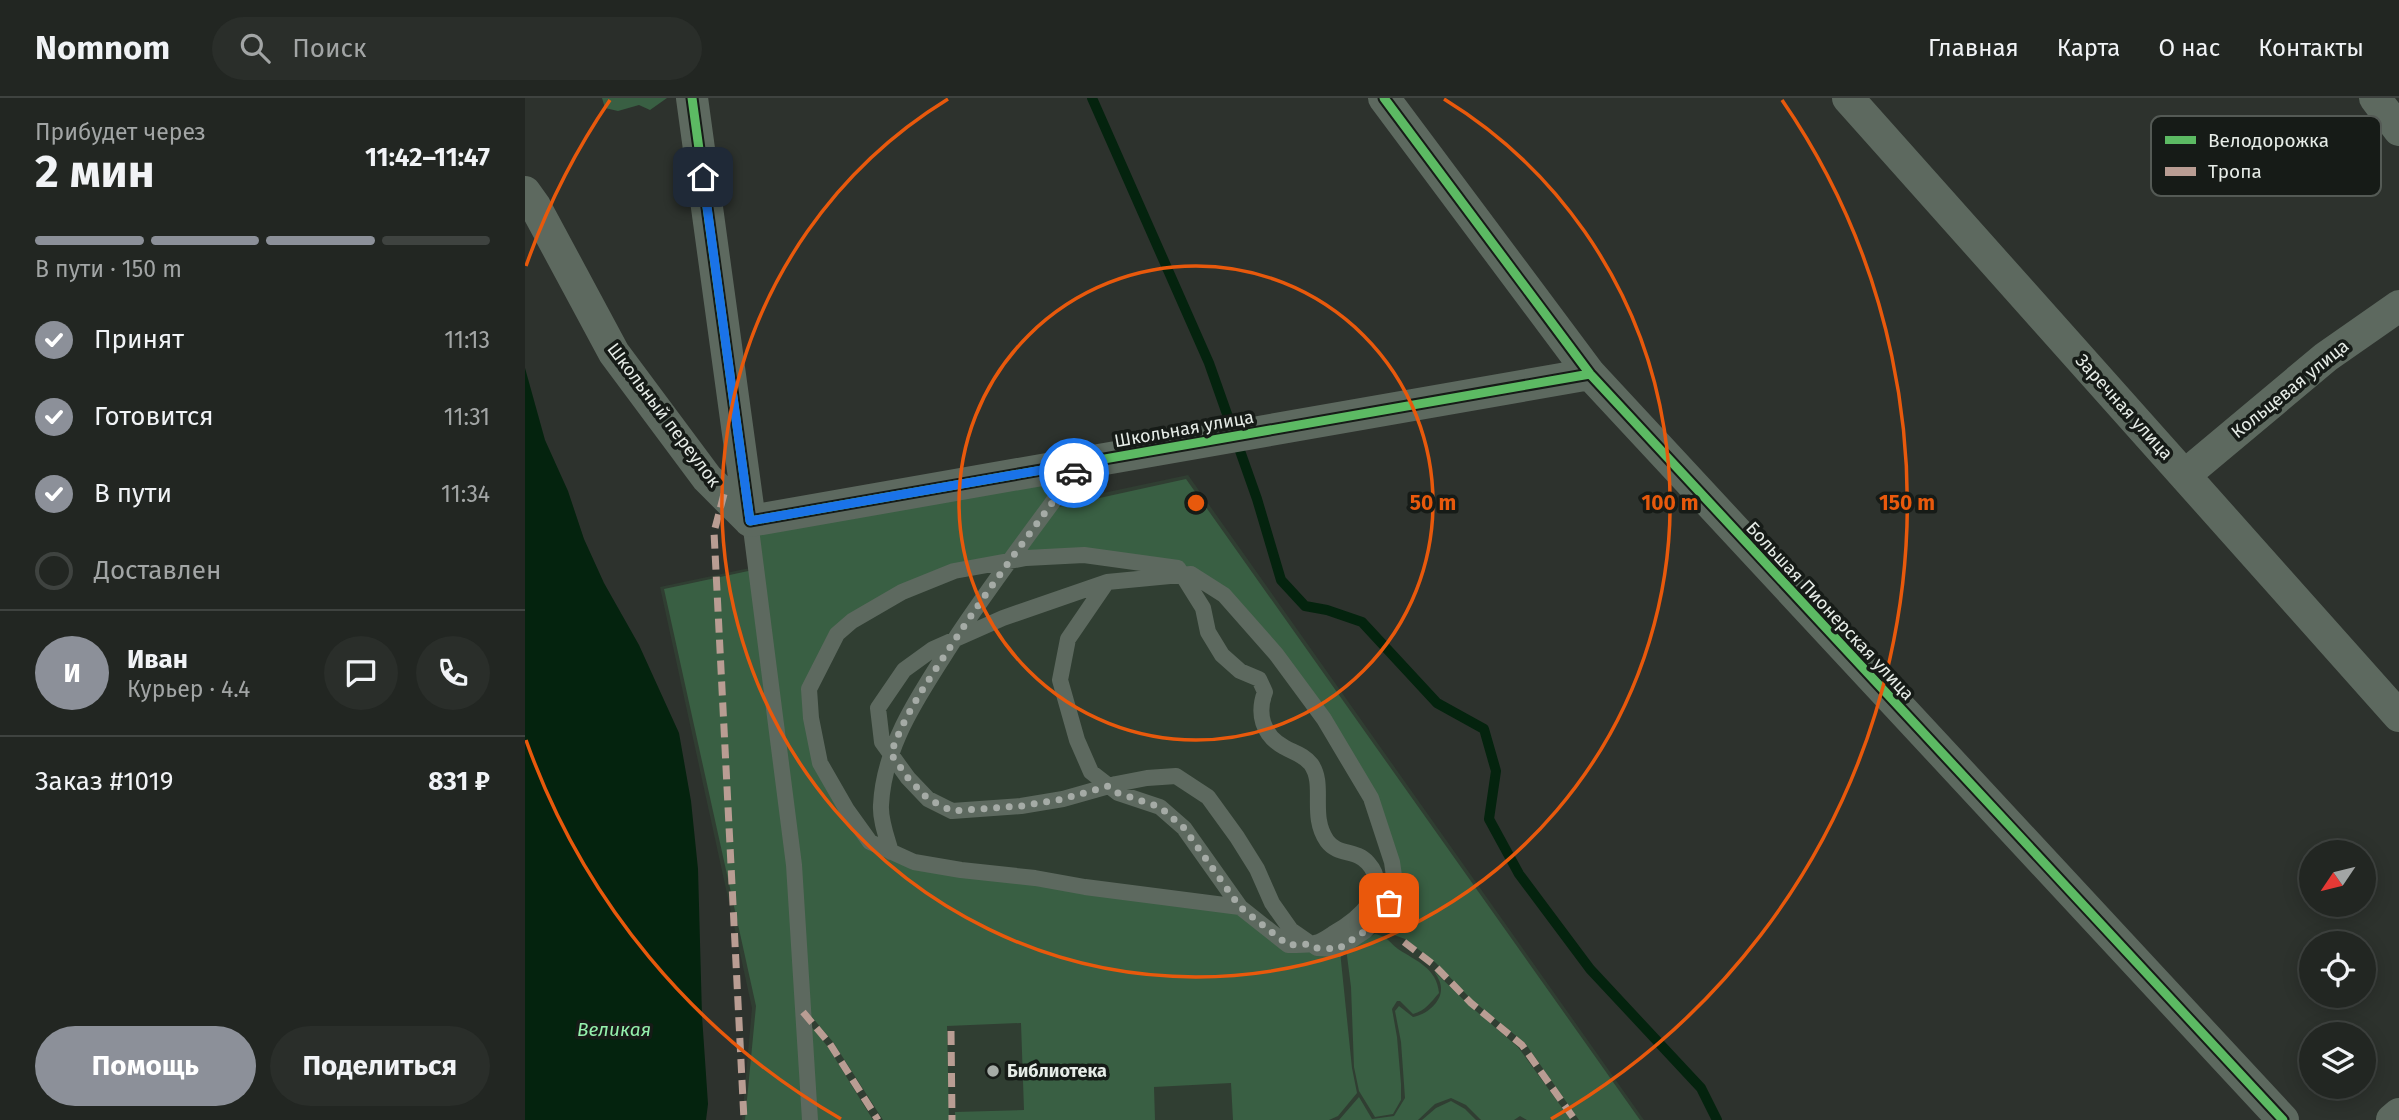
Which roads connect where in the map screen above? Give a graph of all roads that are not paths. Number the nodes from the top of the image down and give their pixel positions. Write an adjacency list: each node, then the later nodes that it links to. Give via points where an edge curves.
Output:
1 (692, 98): 11 (street)
2 (1384, 98): 8 (street, Большая Пионерская улица)
3 (1848, 98): 10 (street, Заречная улица)
4 (2375, 98): 5 (street)
5 (2399, 130)
6 (525, 192): 11 (street, Школьный переулок, via 614,353 707,478)
7 (2399, 306): 10 (street, Кольцевая улица, via 2326,357)
8 (1590, 374): 9 (street, Школьная улица); 24 (street, Большая Пионерская улица)
9 (1082, 463): 11 (street, Школьная улица); 12 (lane)
10 (2185, 475): 16 (street, Заречная улица)
11 (750, 521): 23 (lane, via 794,865)
12 (1009, 561): 13 (lane, via 1084,555 1178,568); 15 (lane); 19 (lane, via 954,571 902,592 852,621 837,635 809,689 820,763 870,842)
13 (1183, 575): 14 (lane); 21 (lane, via 1203,608 1208,632 1222,656 1259,679 1265,692 1260,718 1272,738 1296,751 1319,779 1318,819 1327,841 1339,852 1355,853 1377,878 1374,898 1361,914); 21 (lane, via 1191,574 1224,595 1276,654 1324,719 1371,798 1392,862 1395,883 1389,903 1365,931 1338,949)
14 (1107, 582): 15 (lane); 18 (lane, via 1068,639 1060,680 1091,772)
15 (955, 640): 17 (lane, via 898,734); 17 (lane, via 904,670 878,708 882,742)
16 (2399, 716)
17 (891, 754): 18 (lane, via 928,799 952,811 1021,806); 19 (lane, via 880,808)
18 (1108, 786): 20 (lane, via 1160,807 1184,828); 21 (lane, via 1176,776 1208,797 1257,869 1272,903 1291,930)
19 (891, 852): 20 (lane, via 914,862 961,870)
20 (1240, 907): 21 (lane, via 1288,945)
21 (1311, 944)
22 (2399, 1114): 25 (street)
23 (810, 1120)
24 (2283, 1120)
25 (2392, 1120)

